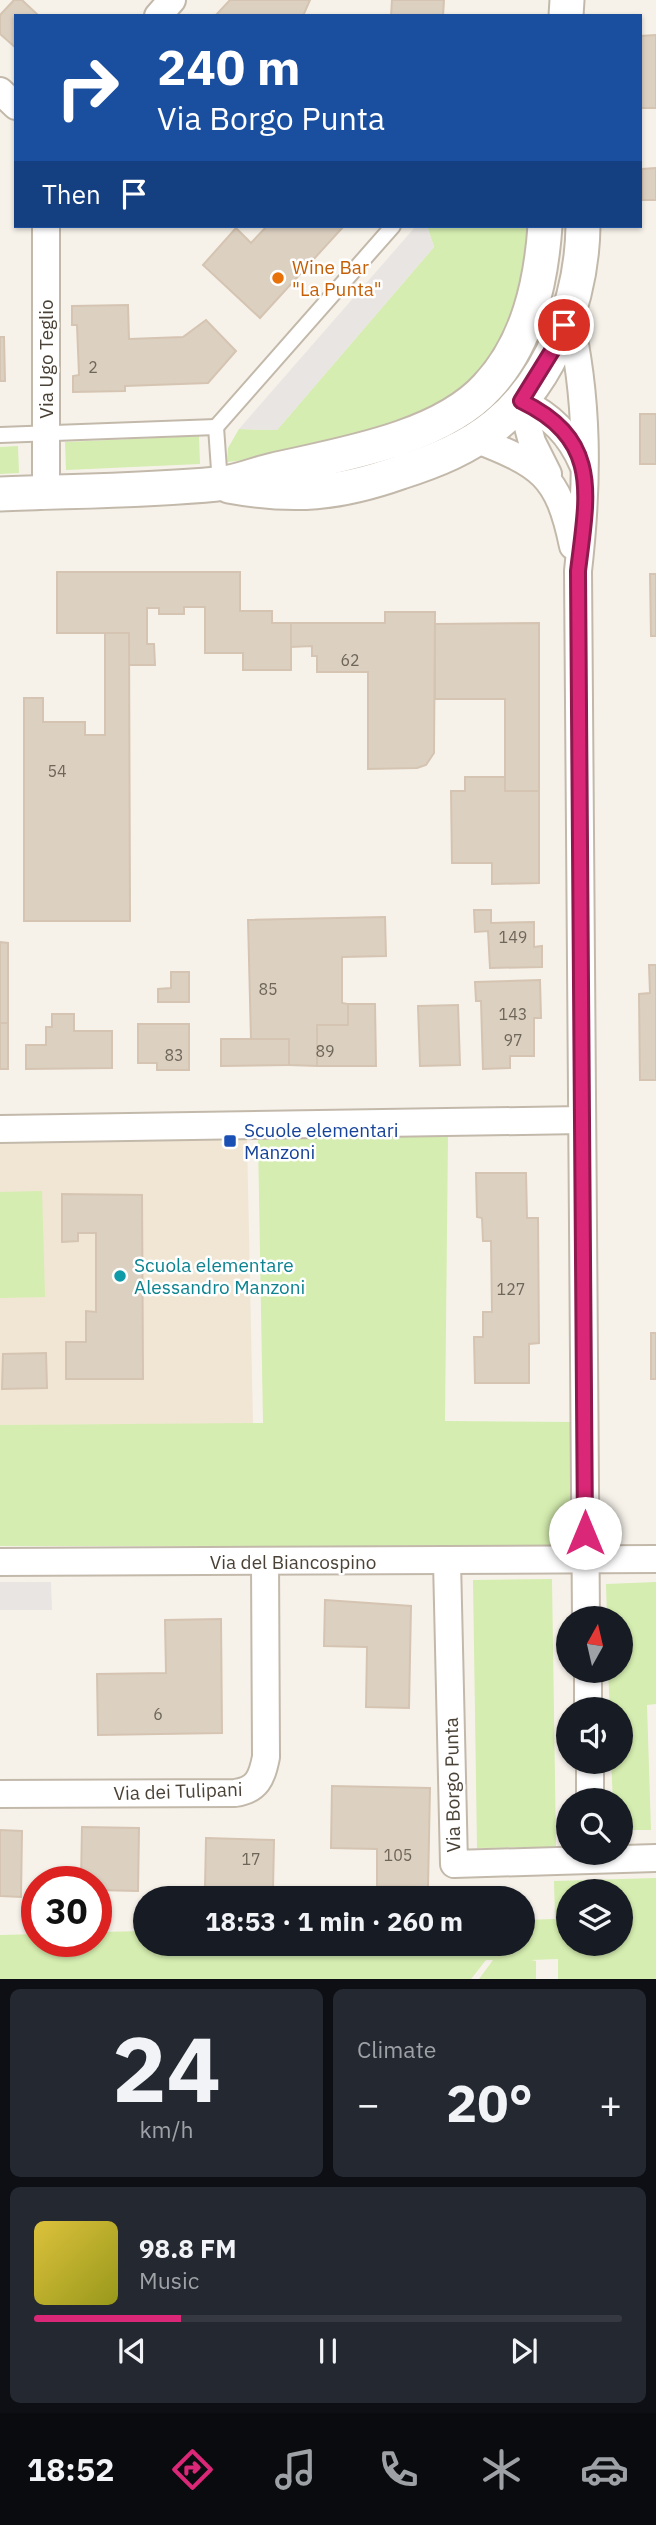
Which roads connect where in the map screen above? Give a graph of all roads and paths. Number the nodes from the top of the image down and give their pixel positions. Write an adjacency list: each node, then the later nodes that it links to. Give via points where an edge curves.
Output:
1 (172, 0): 2 (street)
2 (160, 14)
3 (0, 91): 4 (street)
4 (14, 104)
5 (47, 228): 13 (street, Via Ugo Teglio)
6 (391, 228): 12 (lane)
7 (545, 228): 10 (street, via 531,310 519,341)
8 (583, 228): 9 (street)
9 (568, 311): 11 (street, via 560,338); 16 (street, via 584,391)
10 (494, 378): 11 (street); 17 (street, via 470,402 383,444)
11 (521, 401): 15 (street); 16 (street, via 540,410 566,434); 18 (street, via 532,442)
12 (216, 427): 13 (lane); 17 (lane)
13 (46, 433): 14 (lane); 19 (street, Via Ugo Teglio)
14 (0, 435)
15 (475, 439): 17 (street, via 432,461 348,489 275,495); 18 (street, via 528,462)
16 (586, 470): 21 (street)
17 (220, 484): 19 (street)
18 (556, 490): 21 (street, via 567,516)
19 (46, 492): 20 (street)
20 (0, 494)
21 (578, 571): 22 (street)
22 (582, 1120): 23 (street); 25 (street)
23 (0, 1129)
24 (656, 1559): 25 (street, Via del Biancospino)
25 (585, 1561): 28 (street, Via del Biancospino); 29 (street)
26 (0, 1562): 27 (street, Via del Biancospino)
27 (265, 1562): 28 (street, Via del Biancospino); 30 (street, Via dei Tulipani, via 266,1757 255,1787 234,1793)
28 (447, 1562): 33 (street, Via Borgo Punta, via 454,1864)
29 (586, 1606)
30 (0, 1794)
31 (633, 1858): 32 (street)
32 (656, 1858)
33 (556, 1859)

